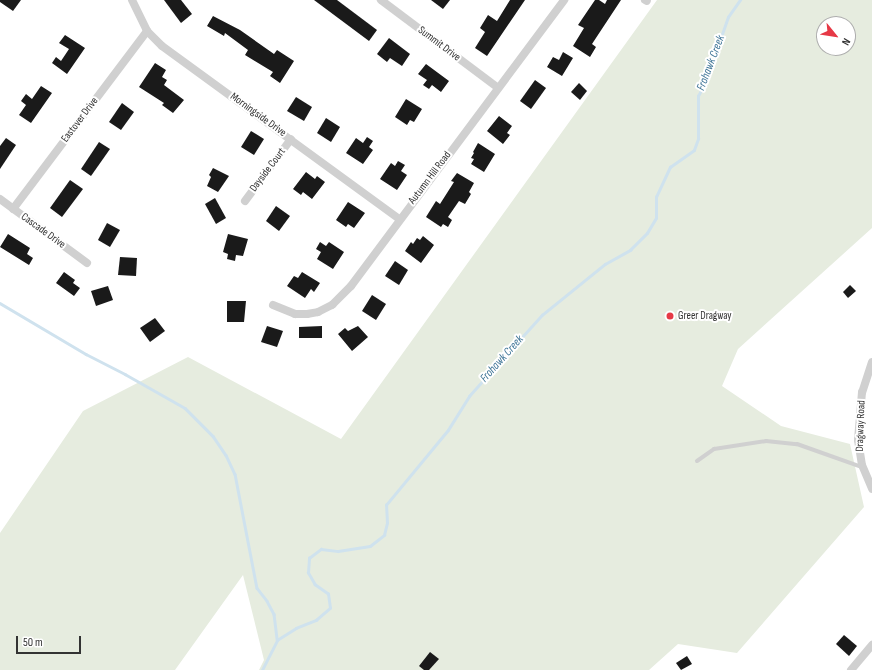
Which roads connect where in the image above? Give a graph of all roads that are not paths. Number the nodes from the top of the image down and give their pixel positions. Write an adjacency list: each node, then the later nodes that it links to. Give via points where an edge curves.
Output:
1 (132, 0): 4 (street, Morningside Drive)
2 (381, 0): 5 (street, Summit Drive)
3 (564, 0): 5 (street, Autumn Hill Road)
4 (148, 31): 6 (street, Morningside Drive, via 162,46); 9 (street, Eastover Drive)
5 (498, 88): 10 (street, Autumn Hill Road)
6 (291, 139): 8 (street, Dayside Court); 10 (street, Morningside Drive)
7 (0, 199): 9 (street, Cascade Drive)
8 (245, 201)
9 (13, 209): 11 (street, Cascade Drive)
10 (399, 219): 12 (street, Autumn Hill Road, via 351,286 332,306 318,312 295,314)
11 (87, 263)
12 (273, 305)
13 (872, 362): 15 (street, Dragway Road, via 865,380 860,411 859,450)
14 (697, 461): 15 (lane, via 714,450 766,441 797,444)
15 (862, 467): 16 (street, Dragway Road)
16 (872, 489)
17 (872, 645): 18 (street)
18 (851, 670)

